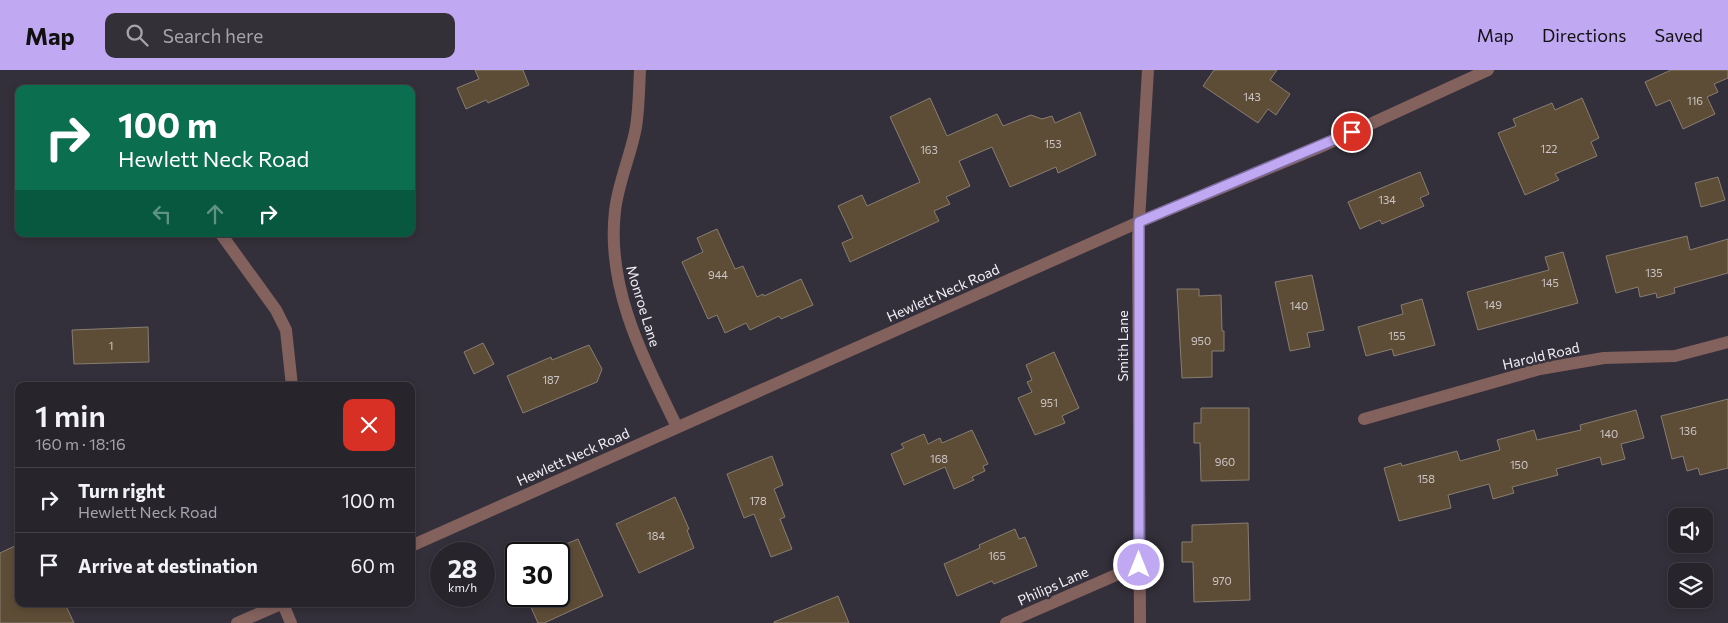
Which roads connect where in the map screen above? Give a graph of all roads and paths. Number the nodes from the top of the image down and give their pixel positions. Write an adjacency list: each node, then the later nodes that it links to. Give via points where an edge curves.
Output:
1 (640, 70): 9 (street, Monroe Lane, via 636,126 615,210 613,251 635,339)
2 (1148, 70): 4 (street, Smith Lane)
3 (1488, 70): 4 (street, Hewlett Neck Road, via 1318,148)
4 (1139, 222): 9 (street, Hewlett Neck Road); 11 (street, Smith Lane)
5 (223, 237): 7 (street, via 276,310 286,330)
6 (1728, 342): 8 (street, Harold Road, via 1675,356 1604,358 1540,369)
7 (292, 382)
8 (1364, 419)
9 (677, 427): 10 (street, Hewlett Neck Road)
10 (415, 544)
11 (1139, 565): 16 (street, Philips Lane); 17 (street, Smith Lane)
12 (275, 607): 14 (street)
13 (283, 607): 15 (street)
14 (236, 623)
15 (291, 623)
16 (1006, 623)
17 (1140, 623)

